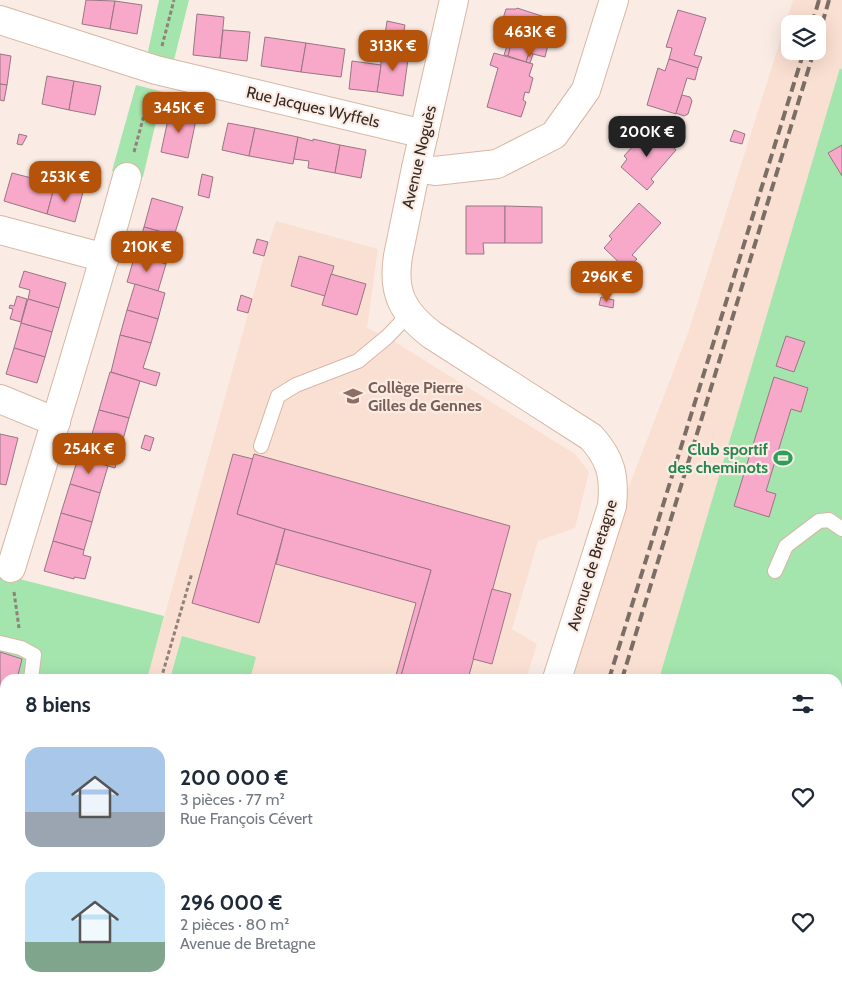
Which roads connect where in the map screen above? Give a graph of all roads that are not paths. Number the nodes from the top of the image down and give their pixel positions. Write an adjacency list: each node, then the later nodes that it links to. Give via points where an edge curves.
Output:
1 (454, 0): 4 (street, Avenue Noguès)
2 (614, 0): 5 (street, via 586,90 554,136 497,164 435,171)
3 (0, 20): 4 (street, Rue Jacques Wyffels, via 156,70)
4 (424, 134): 5 (street, Avenue Noguès)
5 (416, 168): 8 (street, Avenue Noguès)
6 (127, 177): 9 (street)
7 (0, 230): 9 (street)
8 (398, 256): 10 (street, Avenue de Bretagne, via 398,292)
9 (105, 258): 12 (street)
10 (409, 314): 13 (lane, via 358,361 296,385 278,396); 19 (street, Avenue de Bretagne, via 432,335 591,437 608,462 614,488 612,506)
11 (0, 398): 12 (street)
12 (56, 422): 15 (street)
13 (261, 446)
14 (842, 529): 16 (lane, via 829,520 819,521 786,546)
15 (11, 568)
16 (775, 572)
17 (0, 643): 18 (lane, via 34,655)
18 (32, 674)
19 (559, 674)

